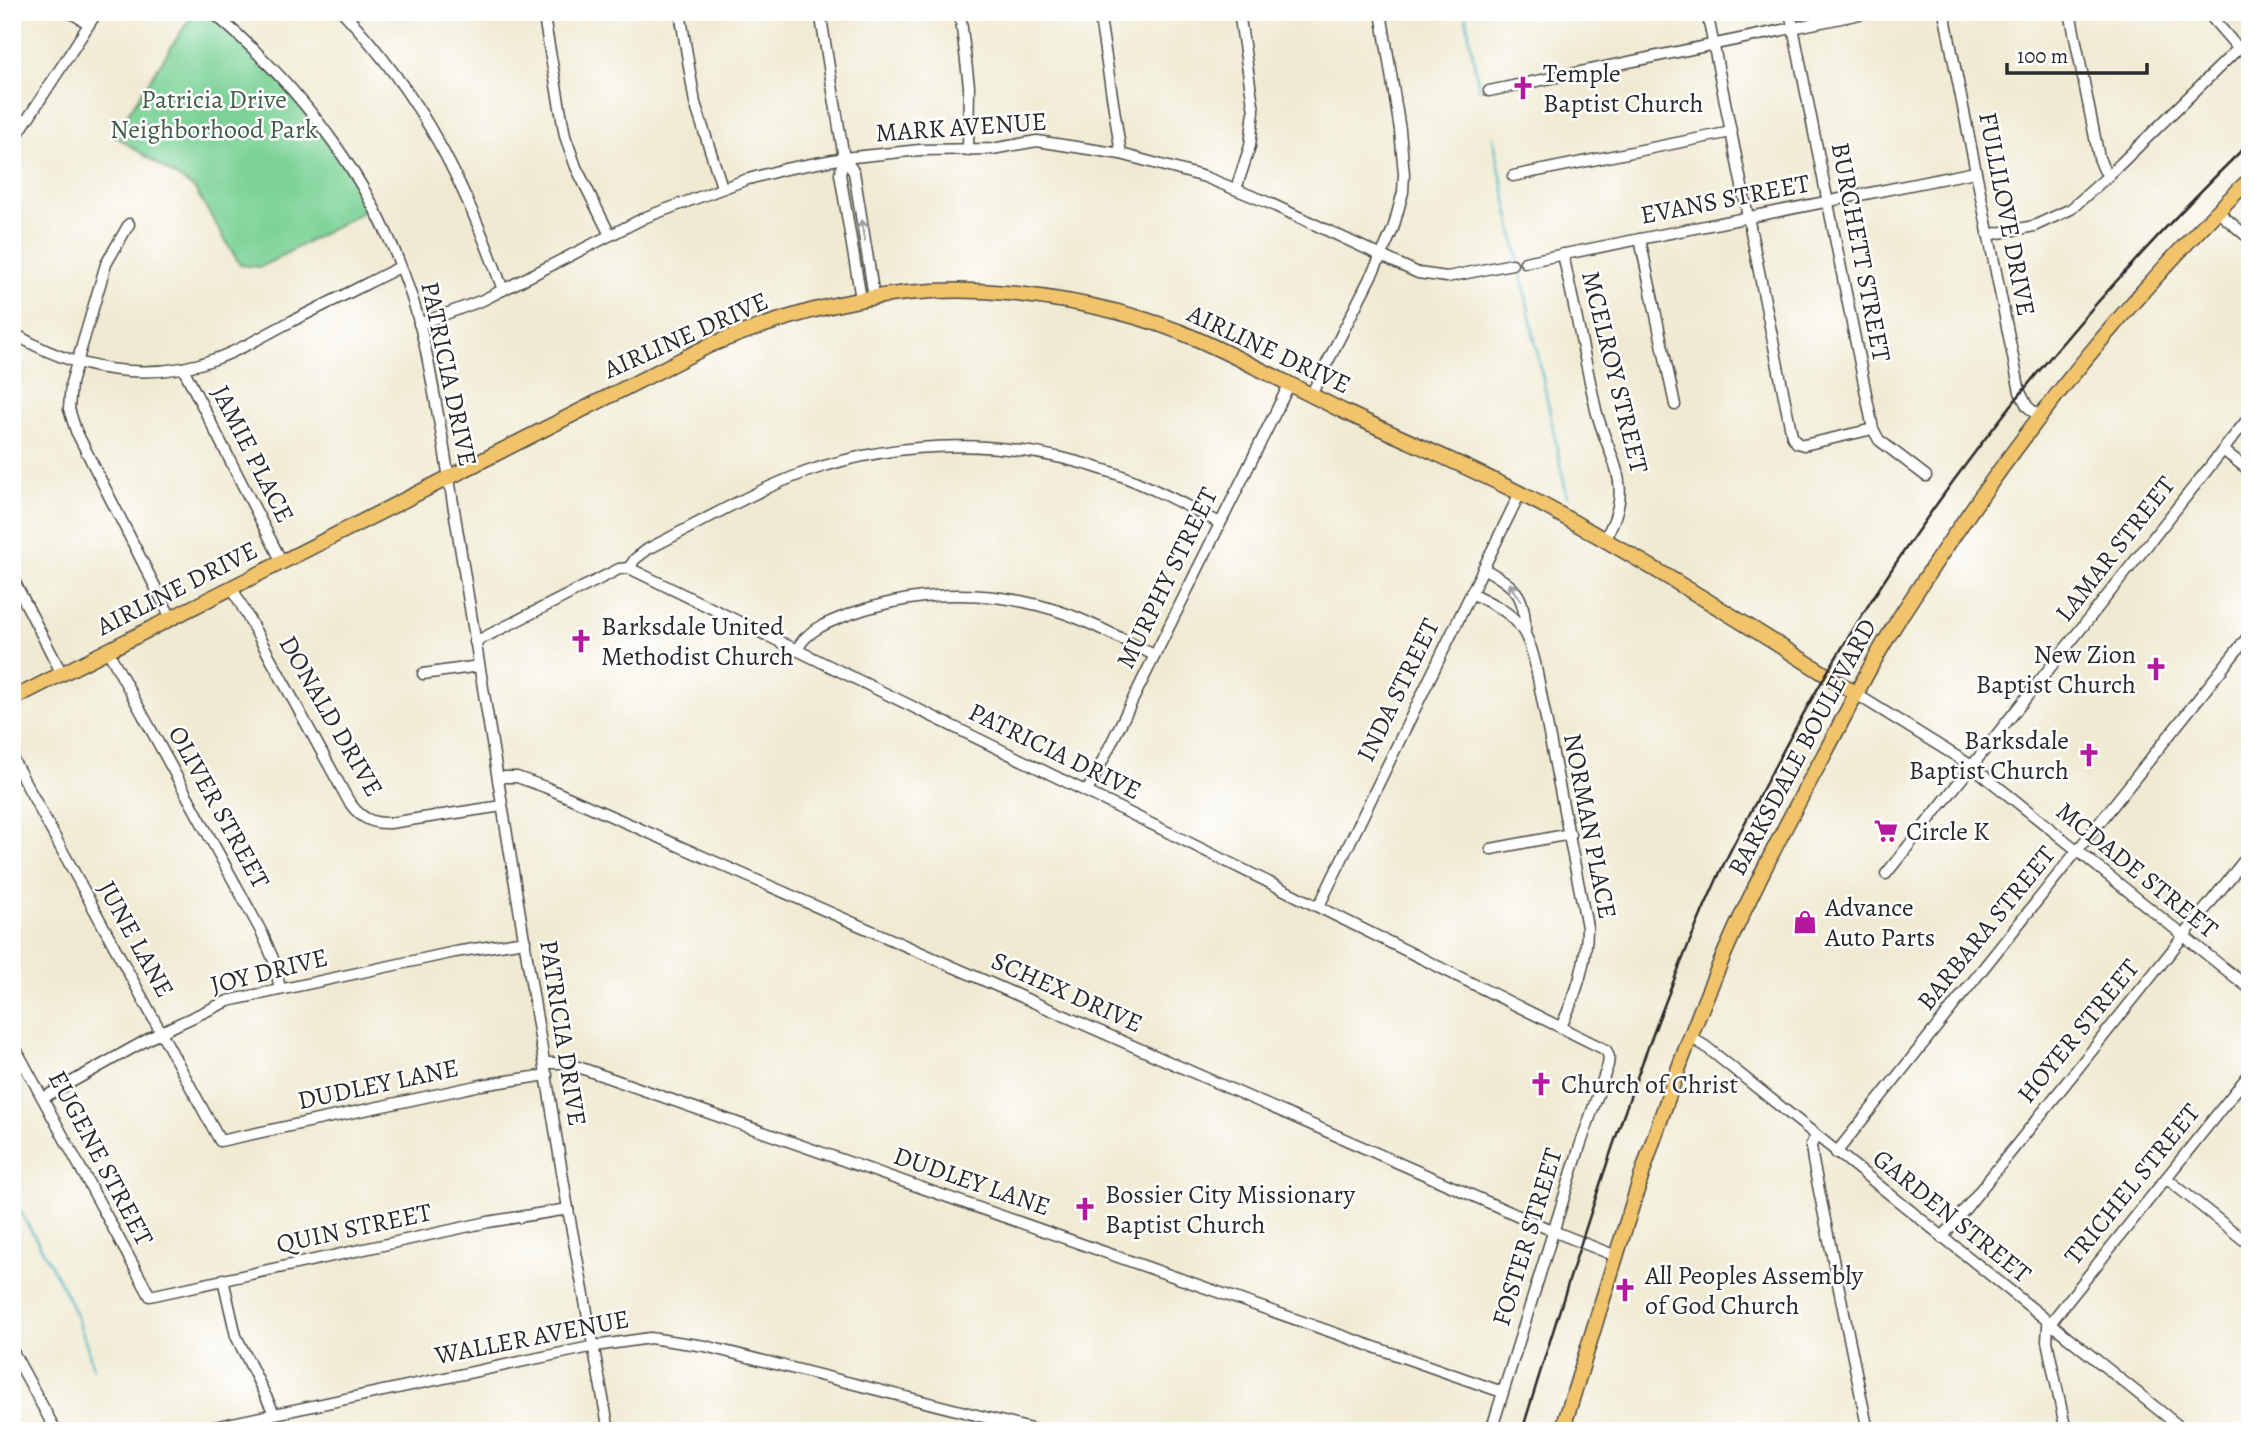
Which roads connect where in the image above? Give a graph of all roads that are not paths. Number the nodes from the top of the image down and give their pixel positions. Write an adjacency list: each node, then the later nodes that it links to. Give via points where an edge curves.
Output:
1 (70, 12): 18 (street)
2 (97, 12): 18 (street)
3 (212, 12): 47 (street, PATRICIA DRIVE, via 264,59 317,118 363,189)
4 (343, 12): 48 (street, via 394,73 443,149 473,210)
5 (543, 12): 40 (street, via 565,136)
6 (680, 12): 33 (street, via 695,103)
7 (820, 12): 28 (street)
8 (960, 12): 26 (street, via 969,86)
9 (1098, 12): 27 (street)
10 (1239, 12): 34 (street, via 1254,111 1250,146)
11 (1381, 12): 44 (street, via 1404,174 1400,209)
12 (1707, 12): 21 (street)
13 (1790, 12): 19 (street, BURCHETT STREET)
14 (1870, 12): 19 (street)
15 (1944, 12): 29 (street, FULLILOVE DRIVE)
16 (2070, 12): 30 (street, via 2099,158)
17 (2207, 12): 22 (street)
18 (89, 24): 25 (street)
19 (1793, 28): 21 (street); 35 (street, BURCHETT STREET)
20 (2250, 37): 22 (street)
21 (1713, 44): 23 (street); 24 (street)
22 (2238, 48): 30 (street)
23 (1489, 91)
24 (1731, 132): 31 (street); 37 (street)
25 (12, 143)
26 (968, 150): 27 (street, MARK AVENUE, via 1037,141); 28 (street, MARK AVENUE)
27 (1121, 154): 34 (street, MARK AVENUE)
28 (844, 158): 33 (street, MARK AVENUE); 49 (street, via 840,174)
29 (1975, 172): 35 (street, EVANS STREET); 39 (street, FULLILOVE DRIVE)
30 (2109, 175): 39 (street, via 2063,214 2034,226)
31 (1513, 176)
32 (2250, 179): 36 (main road, BARKSDALE BOULEVARD)
33 (722, 187): 40 (street, MARK AVENUE)
34 (1236, 189): 44 (street, MARK AVENUE)
35 (1827, 202): 37 (street, EVANS STREET); 59 (street, BURCHETT STREET)
36 (2217, 211): 42 (street); 58 (main road, BARKSDALE BOULEVARD)
37 (1747, 218): 41 (street, EVANS STREET); 59 (street, via 1790,431 1797,443)
38 (129, 224): 52 (street, via 106,264)
39 (1988, 234): 58 (street, FULLILOVE DRIVE, via 2020,392 2026,406)
40 (610, 235): 48 (street, MARK AVENUE)
41 (1640, 239): 43 (street, EVANS STREET); 56 (street)
42 (2250, 239)
43 (1563, 254): 45 (street, EVANS STREET); 66 (street, MCELROY STREET, via 1596,410 1620,484 1616,514)
44 (1381, 256): 46 (street, MARK AVENUE, via 1438,277); 55 (street)
45 (1525, 262)
46 (1512, 264)
47 (400, 267): 50 (street, PATRICIA DRIVE); 53 (street, via 228,354)
48 (503, 290): 50 (street, MARK AVENUE)
49 (867, 298): 54 (main road, AIRLINE DRIVE, via 947,290 1014,293 1081,304 1197,339); 63 (main road, AIRLINE DRIVE, via 789,316 710,345)
50 (419, 324): 63 (street, PATRICIA DRIVE)
51 (12, 332): 52 (street)
52 (77, 363): 53 (street, via 127,372); 73 (street, via 69,391 71,419)
53 (183, 368): 67 (street, JAMIE PLACE)
54 (1289, 385): 55 (main road, AIRLINE DRIVE); 65 (street, MURPHY STREET)
55 (1311, 395): 64 (main road, AIRLINE DRIVE)
56 (1675, 405)
57 (2250, 416): 60 (street, LAMAR STREET)
58 (2039, 417): 83 (main road, BARKSDALE BOULEVARD, via 1938,558)
59 (1873, 429): 62 (street, via 1879,440)
60 (2223, 450): 61 (street); 86 (street, LAMAR STREET)
61 (2250, 471)
62 (1926, 476)
63 (448, 477): 67 (main road, AIRLINE DRIVE); 76 (street, PATRICIA DRIVE)
64 (1519, 495): 66 (main road, AIRLINE DRIVE); 69 (street, INDA STREET)
65 (1220, 523): 68 (street, via 1136,482 1072,460 1012,449 929,447 885,452 804,473 648,549); 79 (street, MURPHY STREET)
66 (1604, 540): 83 (main road, AIRLINE DRIVE)
67 (282, 562): 71 (main road, AIRLINE DRIVE)
68 (629, 568): 76 (street); 77 (street, PATRICIA DRIVE)
69 (1483, 568): 72 (street, INDA STREET); 74 (street, NORMAN PLACE, one-way to 69, via 1519,594 1507,581)
70 (12, 577): 81 (street)
71 (232, 588): 73 (main road, AIRLINE DRIVE); 89 (street, DONALD DRIVE, via 359,814 373,822 390,823)
72 (1471, 593): 74 (street, via 1505,612); 95 (street, INDA STREET)
73 (171, 618): 78 (main road, AIRLINE DRIVE)
74 (1525, 631): 90 (street, NORMAN PLACE)
75 (2250, 634): 92 (street, BARBARA STREET)
76 (475, 642): 80 (street, PATRICIA DRIVE)
77 (797, 650): 79 (street, via 812,632 859,611 918,597 969,594 1017,600 1068,615); 88 (street, PATRICIA DRIVE)
78 (108, 651): 81 (main road, AIRLINE DRIVE); 98 (street, OLIVER STREET, via 262,933)
79 (1154, 655): 88 (street, MURPHY STREET)
80 (479, 666): 82 (street); 87 (street, PATRICIA DRIVE)
81 (62, 674): 84 (main road, AIRLINE DRIVE)
82 (424, 674)
83 (1856, 694): 86 (street, MCDADE STREET); 102 (main road, BARKSDALE BOULEVARD, via 1763,870)
84 (12, 699)
85 (12, 758): 101 (street, JUNE LANE)
86 (1972, 766): 92 (street, MCDADE STREET); 94 (street, LAMAR STREET)
87 (498, 777): 89 (street, PATRICIA DRIVE); 113 (street, SCHEX DRIVE, via 517,777 545,787)
88 (1087, 792): 95 (street, PATRICIA DRIVE)
89 (502, 806): 97 (street, PATRICIA DRIVE)
90 (1570, 834): 91 (street); 100 (street, NORMAN PLACE, via 1586,916 1587,949)
91 (1491, 849)
92 (2077, 850): 96 (street, MCDADE STREET); 110 (street, BARBARA STREET)
93 (2250, 853): 96 (street, HOYER STREET)
94 (1886, 874)
95 (1319, 906): 100 (street, PATRICIA DRIVE)
96 (2183, 936): 99 (street, MCDADE STREET); 114 (street, HOYER STREET)
97 (525, 941): 98 (street, JOY DRIVE); 105 (street, PATRICIA DRIVE)
98 (280, 989): 101 (street, JOY DRIVE, via 219,1005)
99 (2250, 989)
100 (1561, 1027): 104 (street, PATRICIA DRIVE, via 1603,1048)
101 (161, 1032): 107 (street, JOY DRIVE); 109 (street, JUNE LANE)
102 (1690, 1037): 108 (street, GARDEN STREET); 116 (main road, BARKSDALE BOULEVARD)
103 (12, 1042): 107 (street, EUGENE STREET)
104 (1609, 1057): 113 (street, FOSTER STREET)
105 (546, 1069): 109 (street, DUDLEY LANE); 112 (street, PATRICIA DRIVE); 122 (street, DUDLEY LANE, via 565,1063 581,1068)
106 (2250, 1073): 111 (street, TRICHEL STREET)
107 (43, 1098): 118 (street, EUGENE STREET)
108 (1816, 1136): 110 (street, GARDEN STREET); 130 (street, via 1811,1145 1813,1161)
109 (220, 1141)
110 (1836, 1153): 114 (street, GARDEN STREET)
111 (2166, 1178): 115 (street); 119 (street, TRICHEL STREET)
112 (568, 1209): 117 (street, QUIN STREET); 120 (street, PATRICIA DRIVE)
113 (1553, 1231): 116 (street, SCHEX DRIVE); 122 (street, FOSTER STREET)
114 (1942, 1238): 119 (street, GARDEN STREET)
115 (2250, 1245)
116 (1616, 1256): 129 (main road, BARKSDALE BOULEVARD)
117 (223, 1279): 118 (street, QUIN STREET); 123 (street, via 238,1342)
118 (150, 1296)
119 (2050, 1324): 131 (street, via 2048,1341); 132 (street, GARDEN STREET)
120 (594, 1346): 123 (street, WALLER AVENUE); 126 (street, PATRICIA DRIVE); 127 (street, WALLER AVENUE, via 650,1338 685,1342)
121 (12, 1350): 124 (street)
122 (1502, 1392): 128 (street, FOSTER STREET)
123 (274, 1413): 125 (street, WALLER AVENUE)
124 (56, 1431)
125 (195, 1431)
126 (609, 1431)
127 (1039, 1431)
128 (1491, 1431)
129 (1562, 1431)
130 (1868, 1431)
131 (2066, 1431)
132 (2185, 1431)

